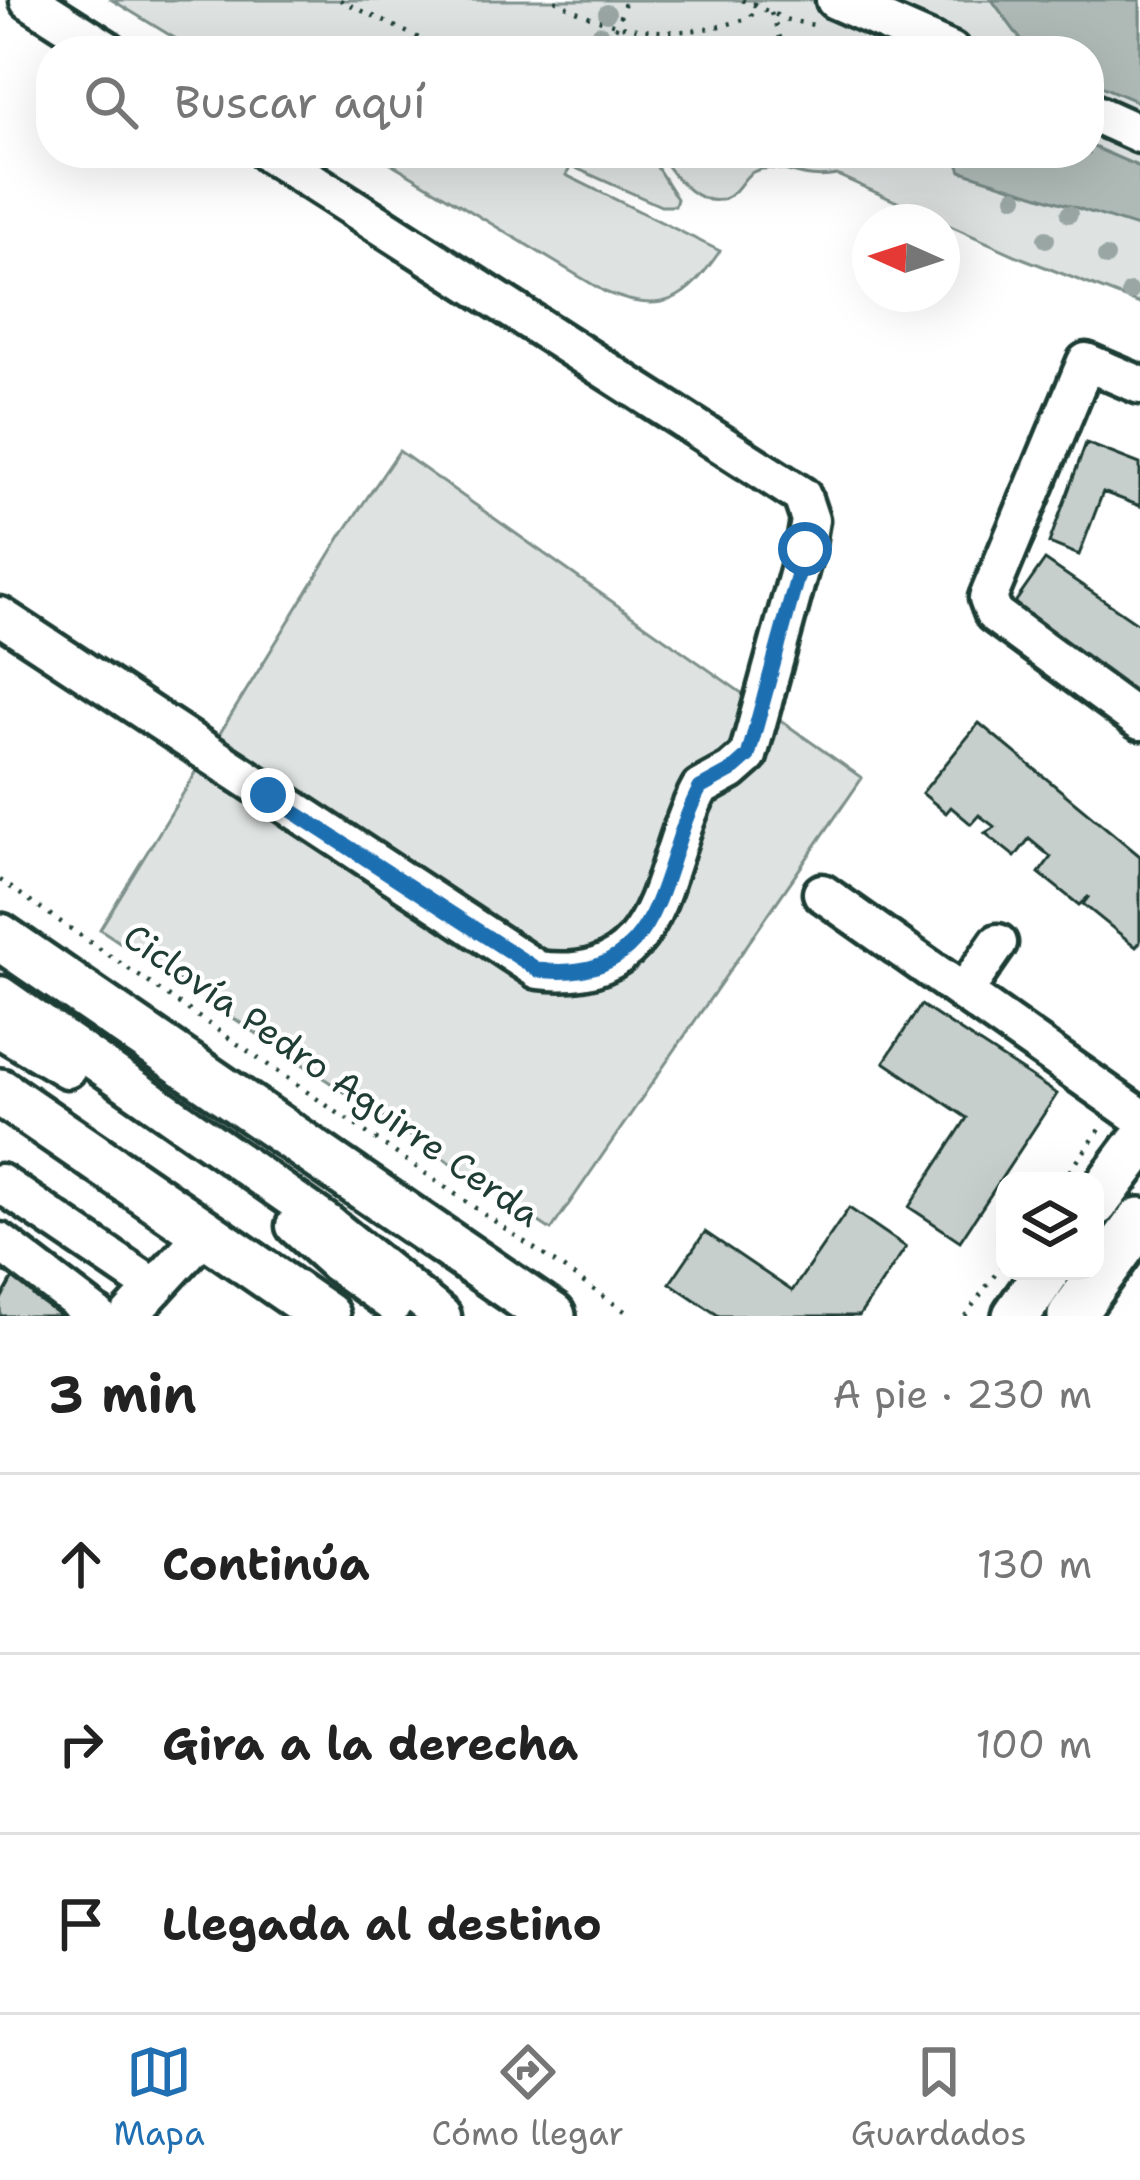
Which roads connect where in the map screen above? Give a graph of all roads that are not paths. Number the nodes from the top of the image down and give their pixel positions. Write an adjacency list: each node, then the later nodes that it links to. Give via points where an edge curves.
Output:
1 (29, 0): 3 (street)
2 (836, 0): 4 (street)
3 (85, 36)
4 (917, 36)
5 (1104, 118): 6 (street)
6 (1140, 134)
7 (291, 168): 9 (street, via 802,496 810,520 805,549 748,756 700,788 643,932 589,969 538,970)
8 (1140, 385): 10 (street, via 1086,362 988,604)
9 (0, 616)
10 (1140, 721)
11 (822, 893): 14 (street)
12 (0, 937): 32 (main road)
13 (998, 943): 14 (street)
14 (964, 992): 18 (street)
15 (0, 995): 31 (street, via 327,1223)
16 (0, 1029): 30 (street, via 246,1188)
17 (0, 1092): 23 (main road)
18 (1140, 1117)
19 (1140, 1143): 21 (main road)
20 (0, 1183): 26 (street)
21 (1104, 1191)
22 (1140, 1221): 34 (main road)
23 (206, 1233): 26 (street); 29 (main road)
24 (0, 1242): 27 (street)
25 (1042, 1280): 33 (main road)
26 (155, 1288): 28 (street)
27 (97, 1316)
28 (129, 1316)
29 (326, 1316)
30 (411, 1316)
31 (442, 1316)
32 (551, 1316)
33 (1016, 1316)
34 (1072, 1316)

